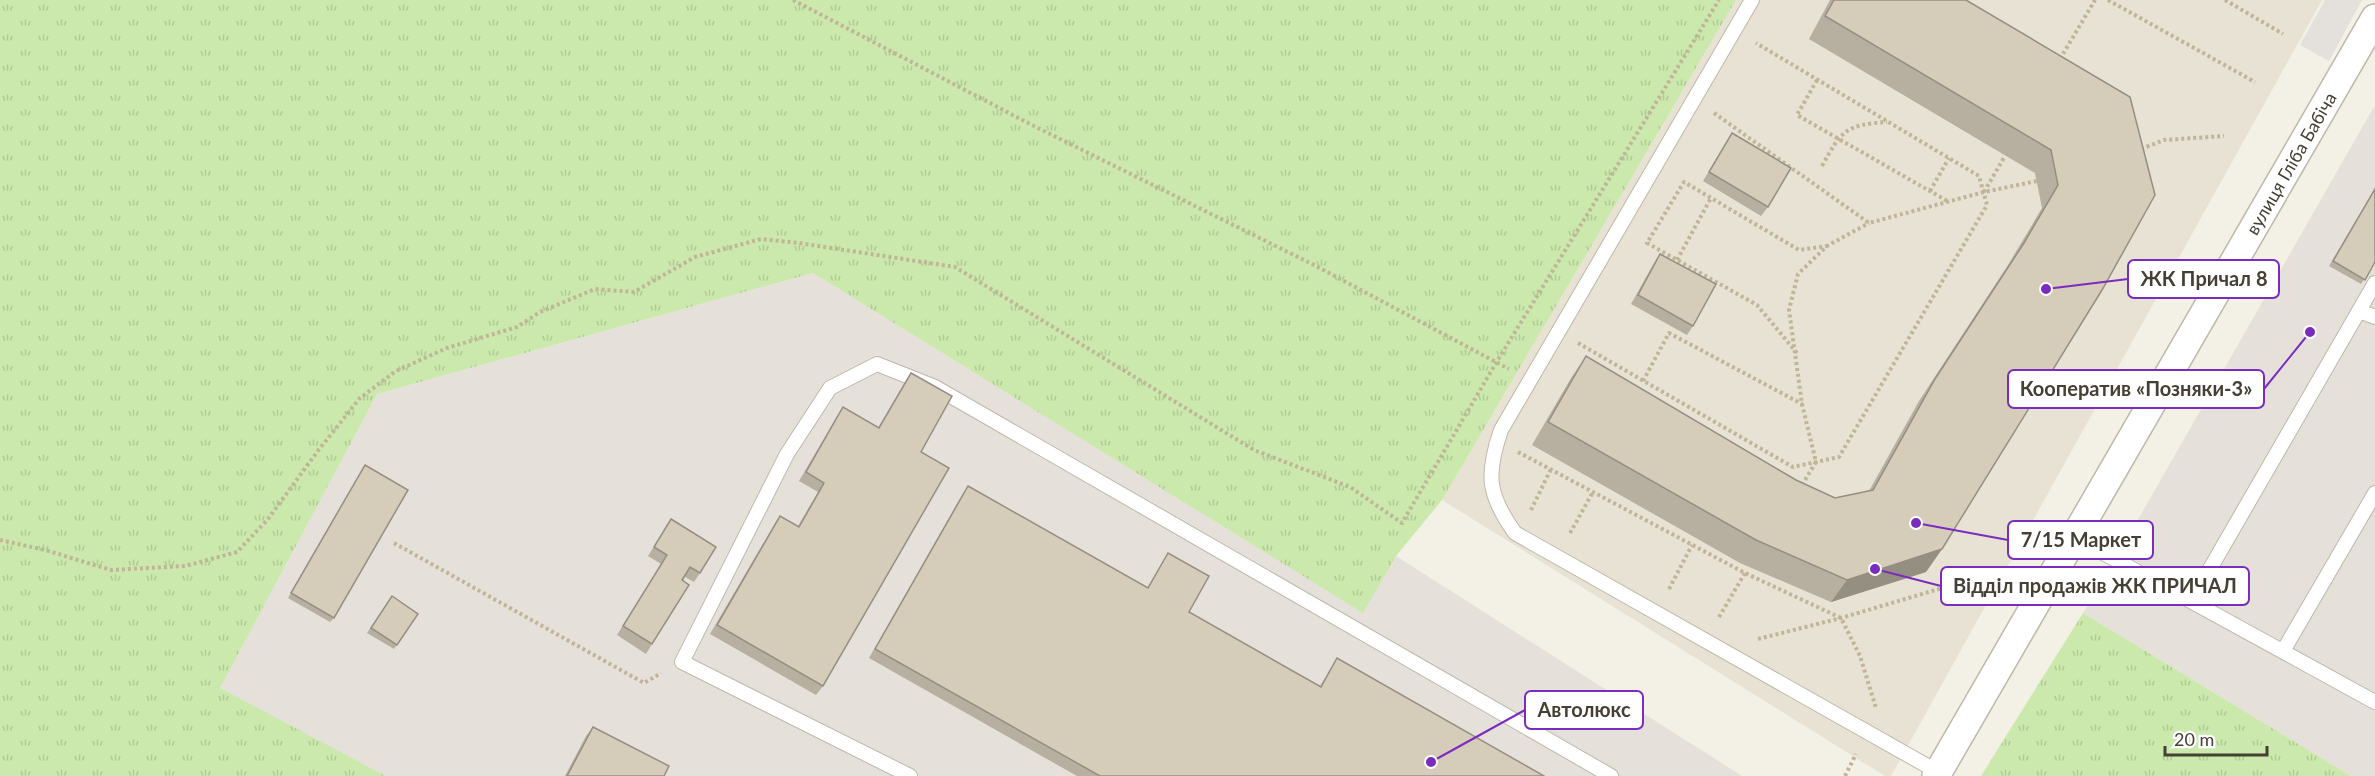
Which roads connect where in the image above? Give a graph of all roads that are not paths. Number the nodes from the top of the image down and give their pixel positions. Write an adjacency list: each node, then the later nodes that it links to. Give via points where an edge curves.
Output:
1 (1752, 0): 11 (lane, via 1501,430 1491,460 1492,484 1500,512 1515,533)
2 (2375, 18): 7 (street, вулиця Гліба Бабіча)
3 (2375, 283): 4 (lane)
4 (2359, 311): 5 (lane); 8 (lane)
5 (2375, 317)
6 (2375, 493): 9 (lane)
7 (2074, 537): 8 (lane); 11 (street, вулиця Гліба Бабіча)
8 (2192, 600): 9 (lane)
9 (2283, 651): 10 (lane)
10 (2375, 702)
11 (1937, 774)
12 (910, 776): 13 (lane, via 682,662 787,454 830,388 877,364 935,387)
13 (1611, 776)

